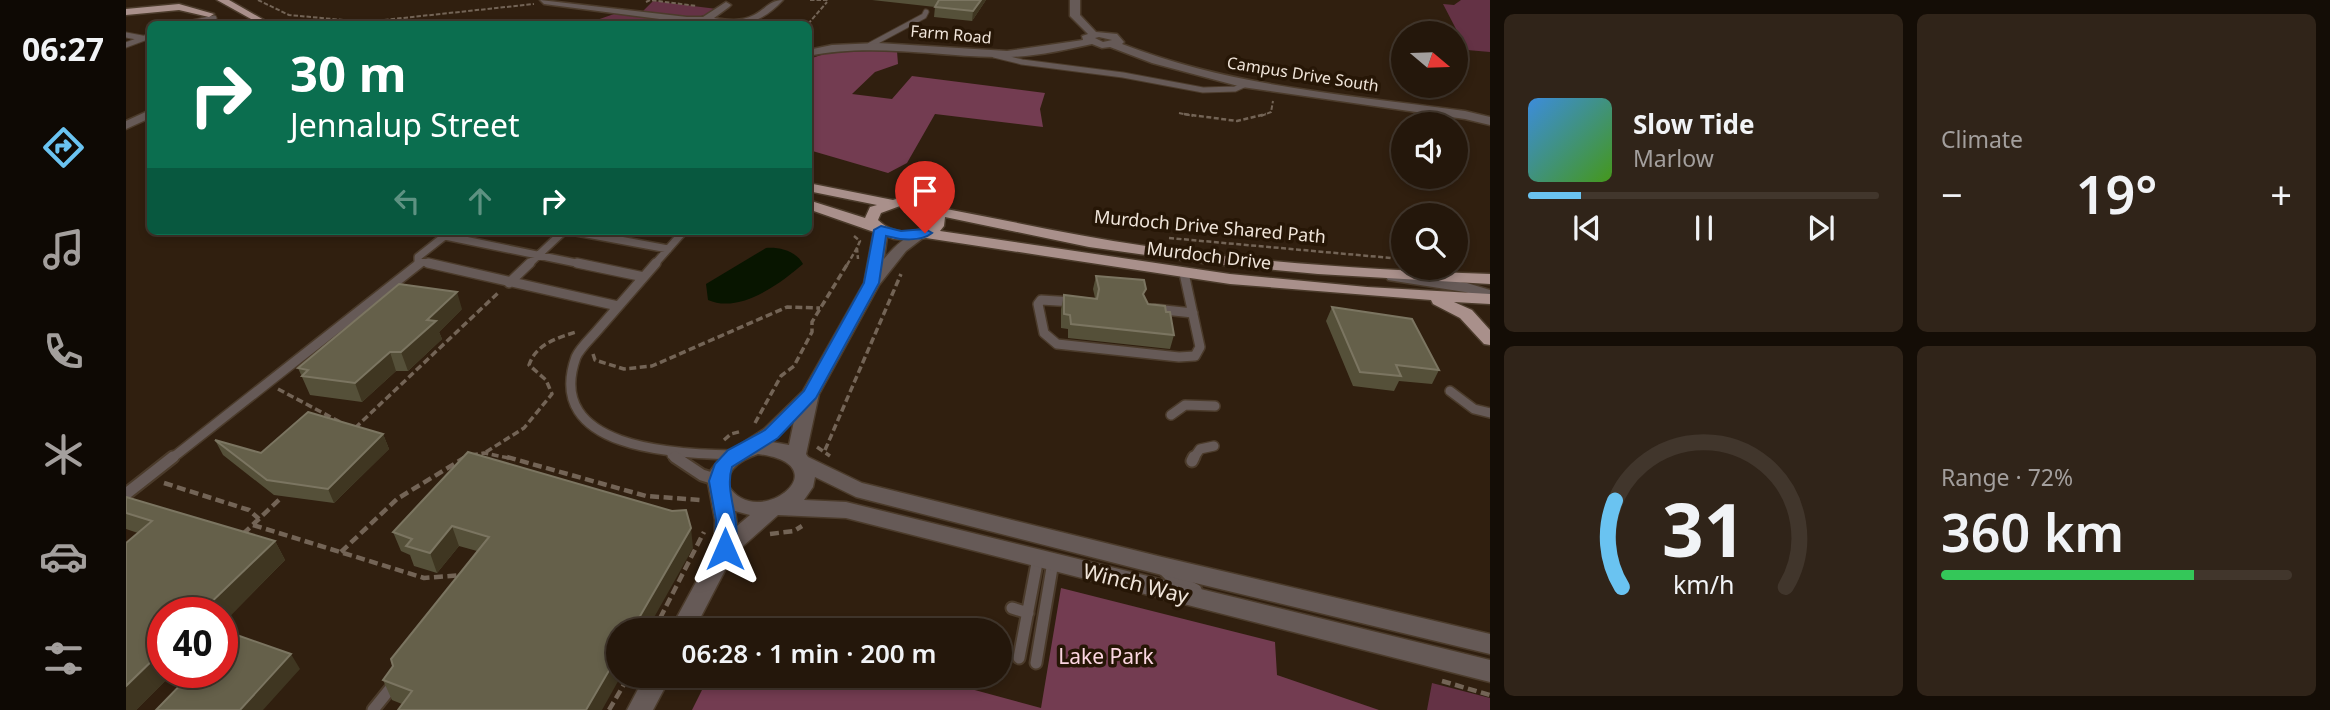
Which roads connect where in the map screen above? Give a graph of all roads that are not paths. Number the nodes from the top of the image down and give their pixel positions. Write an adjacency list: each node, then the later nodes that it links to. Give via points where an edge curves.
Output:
1 (196, 0): 9 (main road)
2 (222, 0): 10 (main road)
3 (778, 0): 13 (street)
4 (1075, 0): 17 (street, via 1075,16)
5 (544, 1): 11 (street)
6 (724, 7): 12 (street)
7 (126, 12): 9 (main road, via 179,7)
8 (926, 12): 18 (lane)
9 (215, 19)
10 (260, 21)
11 (673, 21)
12 (704, 21)
13 (747, 21)
14 (126, 35): 15 (lane)
15 (147, 38)
16 (147, 38): 19 (lane)
17 (1092, 38): 21 (street, Farm Road, via 1023,54); 22 (street, Campus Drive South, via 1187,71)
18 (870, 44): 20 (street, Farm Road); 21 (street, Farm Road)
19 (126, 45)
20 (812, 52)
21 (993, 54): 22 (lane, via 1203,90)
22 (1247, 84): 24 (street, Campus Drive South)
23 (147, 115): 25 (street)
24 (1490, 121)
25 (126, 125)
26 (812, 188): 27 (main road, Murdoch Drive)
27 (890, 203): 29 (main road, Murdoch Drive, via 909,202); 30 (main road, via 875,210 872,221)
28 (812, 205): 30 (main road, Murdoch Drive)
29 (934, 211): 31 (main road, via 937,226); 38 (main road, Murdoch Drive, via 1033,232)
30 (878, 228): 31 (main road, Murdoch Drive, via 900,236); 46 (street)
31 (923, 234): 41 (main road, Murdoch Drive); 46 (street, via 901,248)
32 (446, 235): 40 (lane, via 418,257)
33 (456, 235): 39 (lane)
34 (560, 235): 39 (lane)
35 (591, 235): 37 (lane)
36 (681, 235): 37 (lane)
37 (668, 250): 43 (lane)
38 (1182, 254): 41 (main road); 42 (main road, Murdoch Drive)
39 (539, 255): 43 (lane); 45 (lane)
40 (420, 262): 45 (lane); 65 (lane)
41 (1184, 273): 47 (main road, Murdoch Drive); 52 (lane)
42 (1368, 273): 44 (main road, Murdoch Drive); 48 (street, via 1457,286)
43 (644, 276): 50 (lane)
44 (1490, 279)
45 (509, 283): 50 (lane)
46 (872, 283): 55 (street)
47 (1421, 296): 48 (main road, Murdoch Drive); 53 (main road, via 1466,314)
48 (1490, 297)
49 (1089, 303): 52 (lane, via 1041,300 1042,333 1057,344 1195,356 1200,347)
50 (618, 306): 61 (lane, via 577,354 569,372 569,392 576,411 609,436)
51 (1146, 308): 52 (lane)
52 (1193, 313)
53 (1490, 340)
54 (1450, 391): 57 (lane, via 1474,409)
55 (810, 394): 60 (street, via 772,434); 62 (street)
56 (1214, 406): 58 (lane, via 1186,404)
57 (1490, 412)
58 (1171, 415)
59 (1214, 446): 63 (lane, via 1204,446)
60 (740, 452): 61 (lane); 62 (street, via 771,447); 64 (street, via 724,464)
61 (671, 454): 64 (lane)
62 (798, 459): 66 (street, via 806,472 805,484 799,494); 69 (street, Winch Way, via 856,489)
63 (1192, 461)
64 (720, 485): 66 (street, via 737,505); 67 (street)
65 (126, 494)
66 (776, 507): 67 (street); 68 (street, Winch Way, via 846,510)
67 (725, 549): 74 (street)
68 (1045, 563): 70 (street, Winch Way); 73 (lane); 77 (lane)
69 (1182, 571): 70 (lane); 71 (lane); 75 (street, Winch Way)
70 (1152, 587): 71 (street, Winch Way)
71 (1233, 607): 78 (street, Winch Way)
72 (1012, 608): 73 (lane)
73 (1028, 613): 76 (lane)
74 (688, 618)
75 (1490, 644)
76 (1019, 658)
77 (1037, 663)
78 (1490, 671)
79 (394, 684): 81 (lane)
80 (652, 688): 82 (street)
81 (373, 710)
82 (640, 710)

